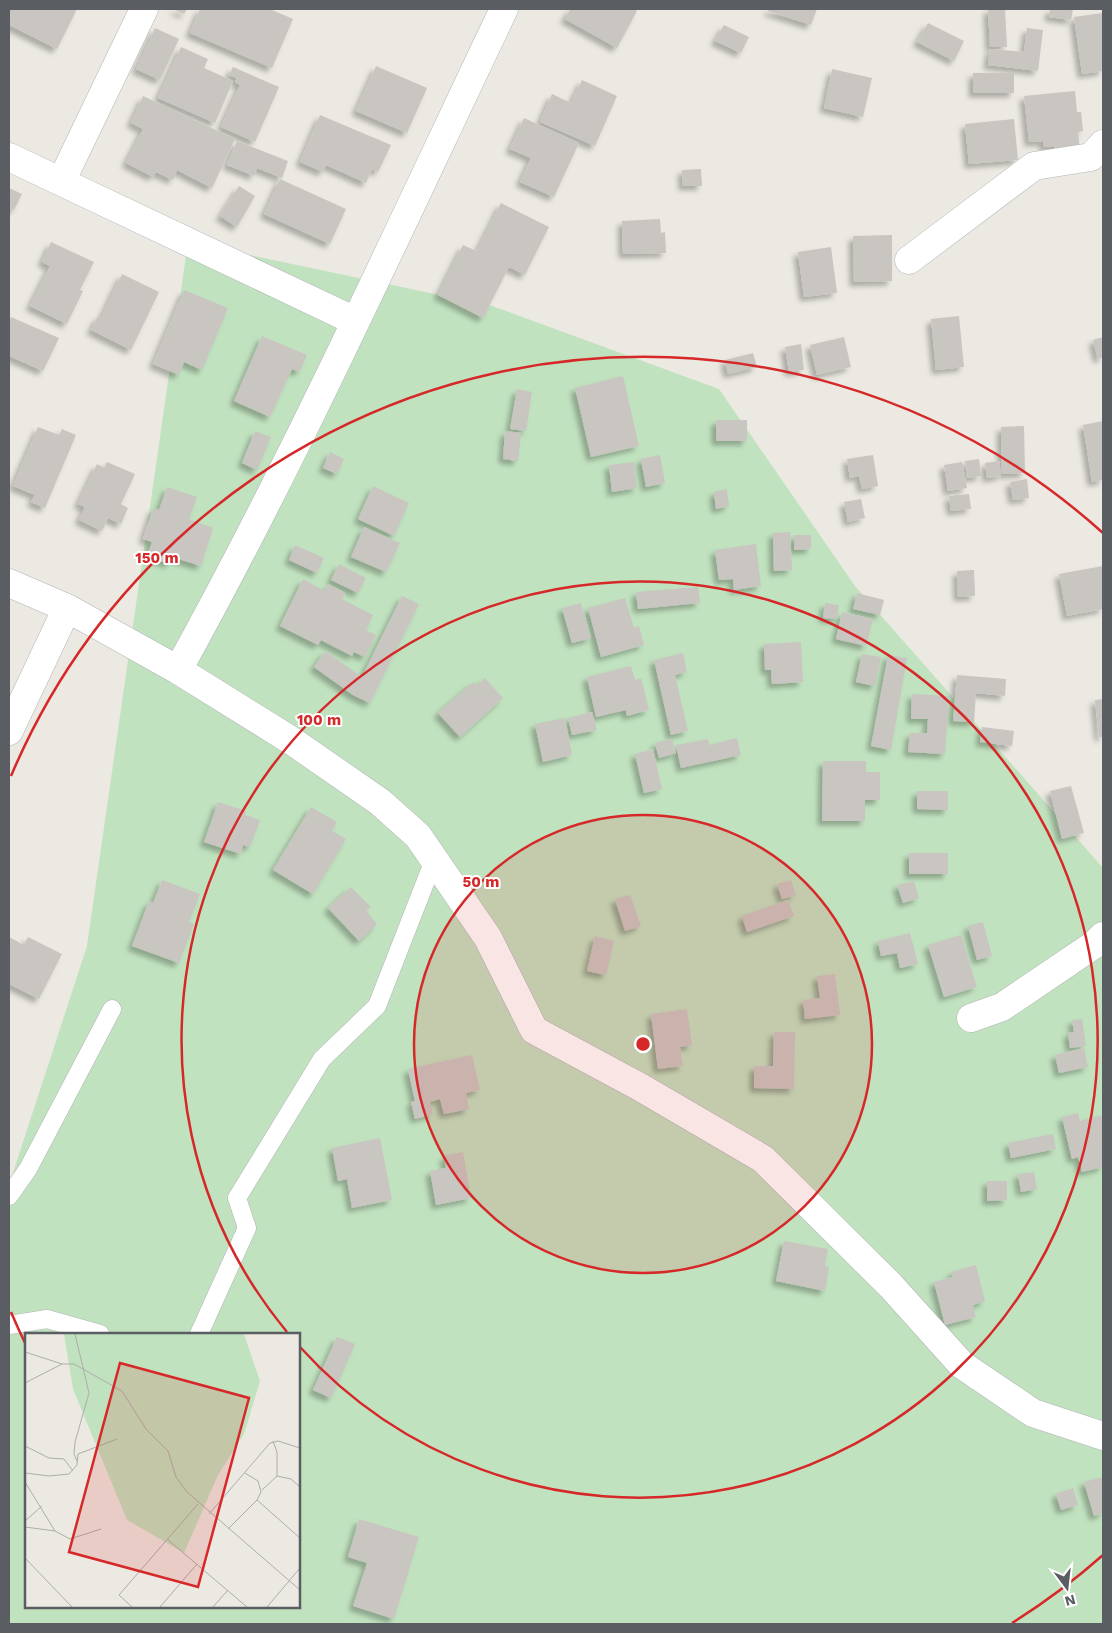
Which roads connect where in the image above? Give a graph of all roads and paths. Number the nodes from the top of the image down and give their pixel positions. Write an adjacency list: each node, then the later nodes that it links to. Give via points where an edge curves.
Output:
1 (144, 9): 5 (street)
2 (504, 9): 7 (street)
3 (1103, 144): 6 (street, via 1091,157 1034,166)
4 (9, 157): 5 (street)
5 (61, 182): 7 (street)
6 (909, 260)
7 (355, 321): 10 (street, via 284,471)
8 (9, 583): 9 (street)
9 (67, 608): 10 (street); 11 (street)
10 (178, 670): 12 (street, via 292,741 380,802 418,836)
11 (9, 730)
12 (434, 860): 19 (lane, via 377,1006 322,1058 237,1198 247,1228); 20 (street, via 488,938 534,1030 640,1086 763,1159 891,1286 962,1365 1033,1413)
13 (1103, 936): 15 (street, via 1002,1007)
14 (112, 1009): 16 (lane, via 28,1169)
15 (971, 1018)
16 (9, 1196)
17 (9, 1325): 18 (lane, via 46,1319)
18 (96, 1333)
19 (199, 1333)
20 (1103, 1436)

